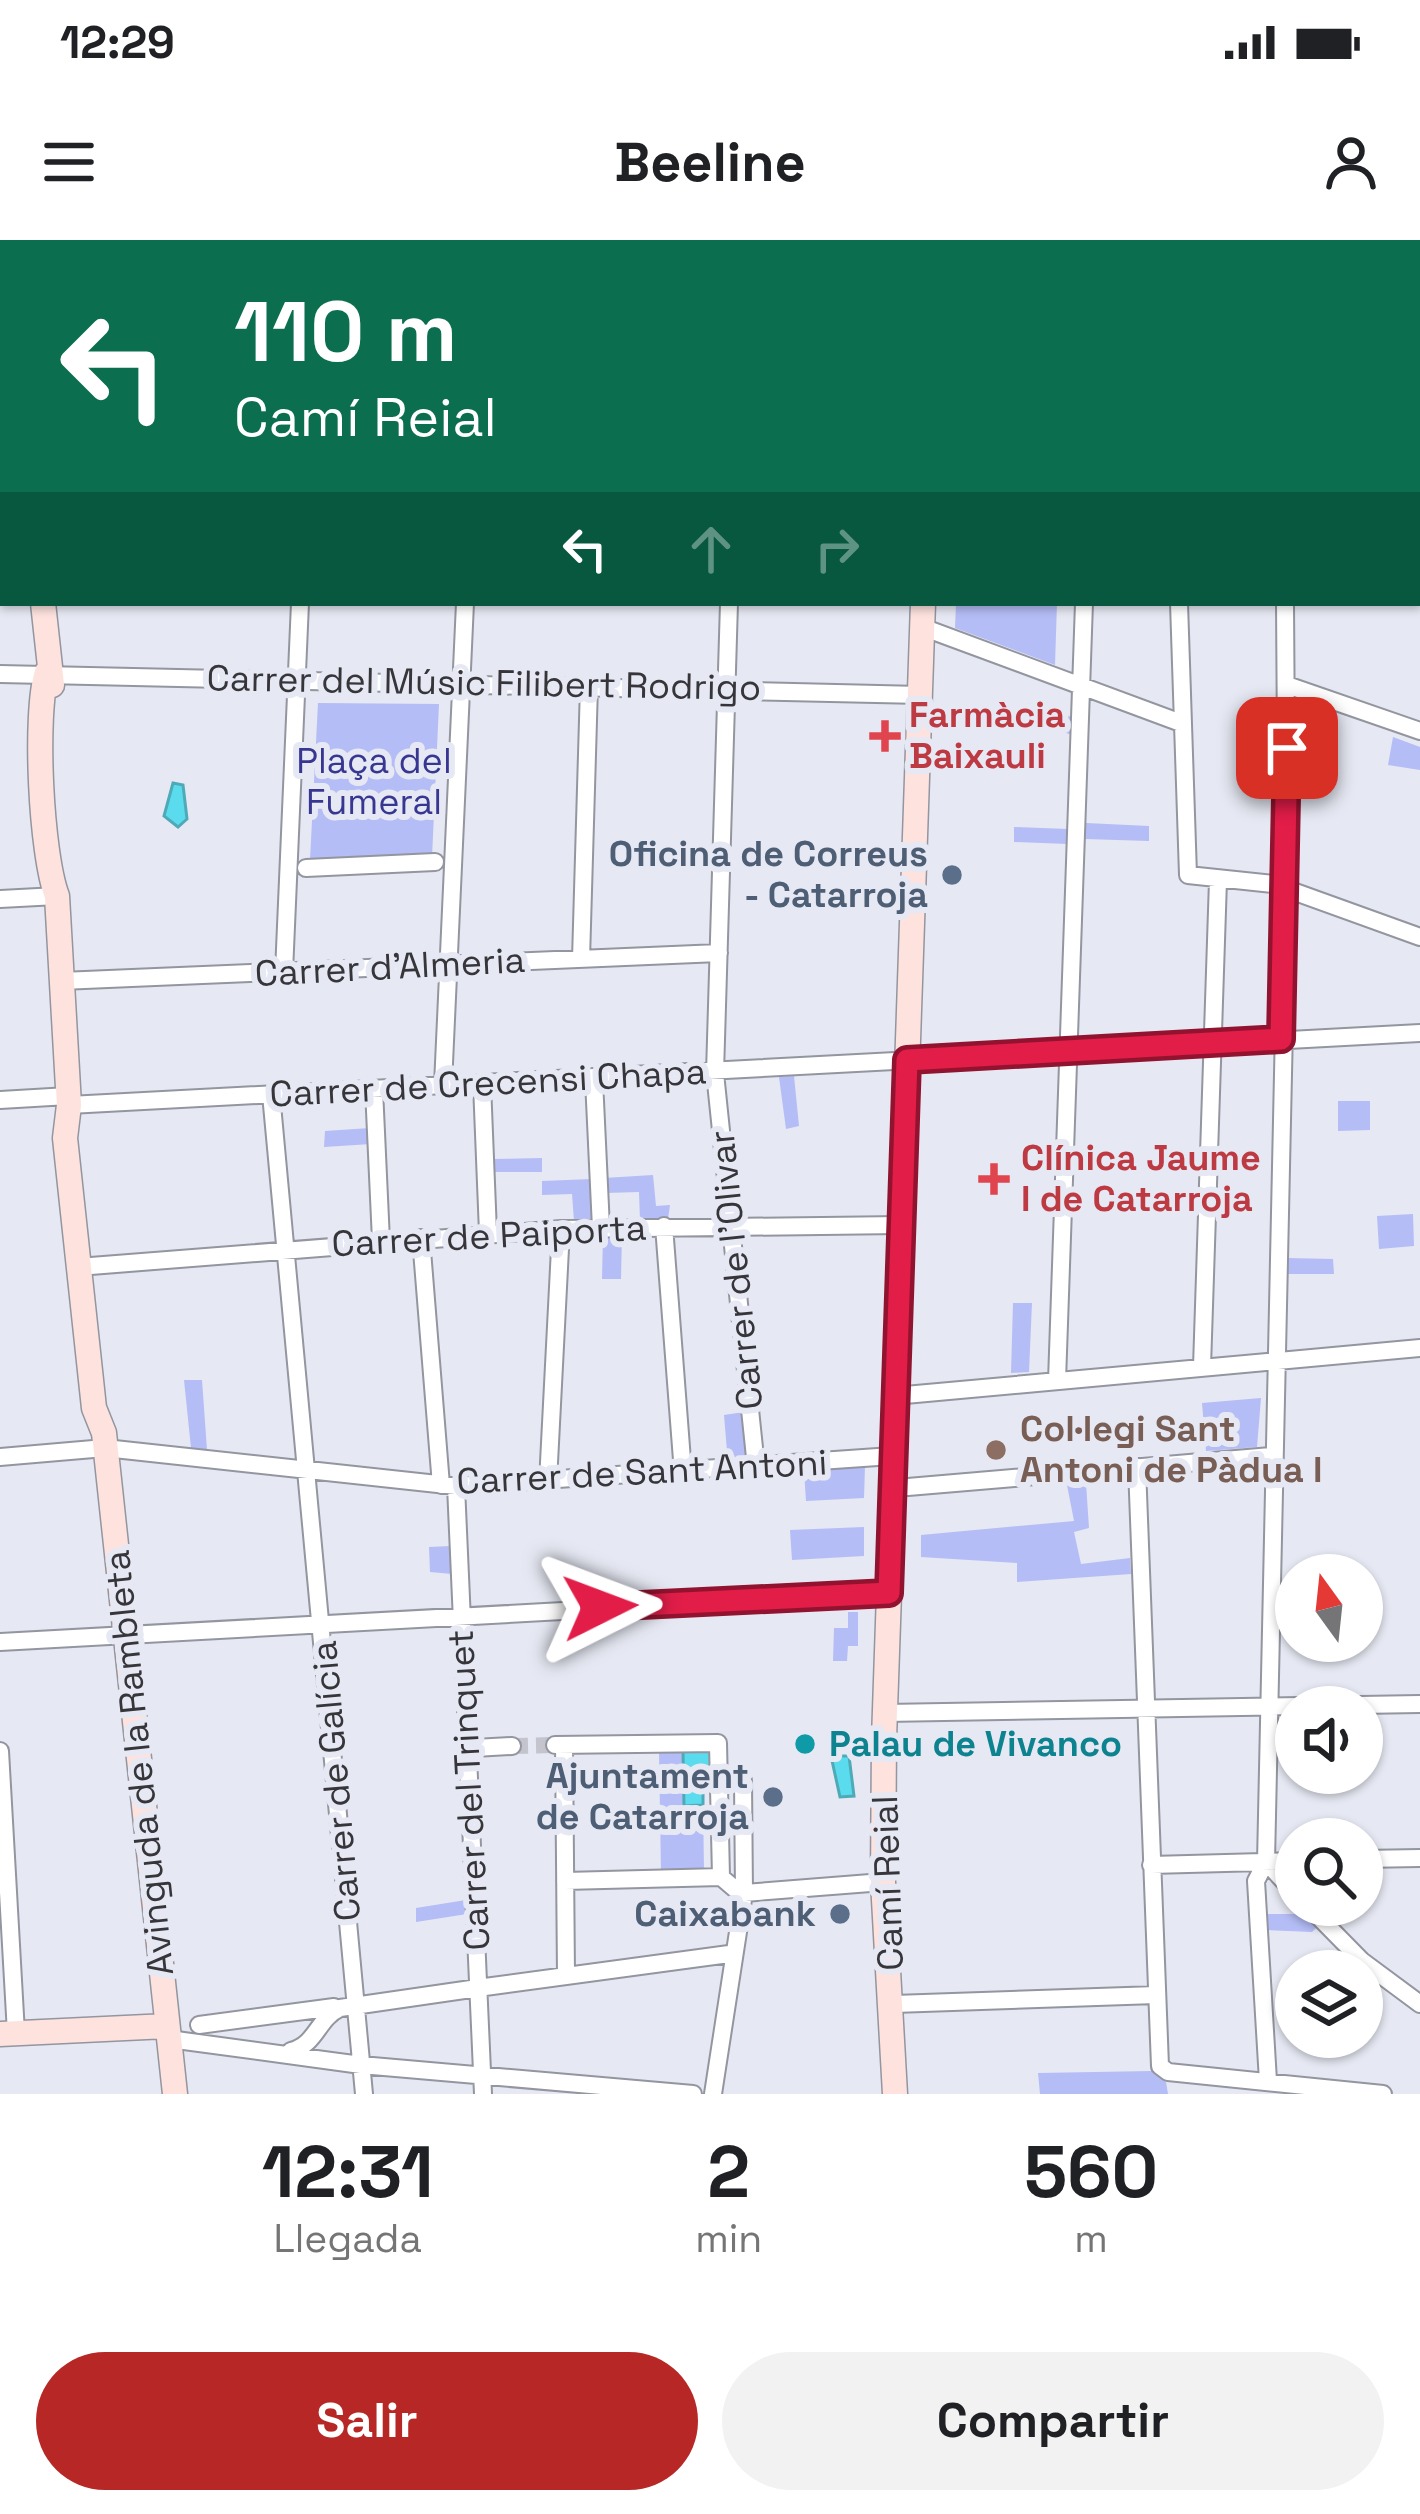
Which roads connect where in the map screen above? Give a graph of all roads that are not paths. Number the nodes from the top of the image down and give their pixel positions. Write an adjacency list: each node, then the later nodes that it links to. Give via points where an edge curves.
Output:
1 (43, 606): 9 (street, Avinguda de la Rambleta)
2 (300, 606): 11 (street)
3 (465, 606): 12 (street)
4 (729, 606): 16 (street, Carrer de l'Olivar)
5 (1084, 606): 15 (street)
6 (1179, 606): 18 (street)
7 (1286, 606): 13 (street)
8 (922, 615): 15 (street); 17 (street, Camí Reial)
9 (47, 672): 10 (street, Carrer del Músic Filibert Rodrigo); 11 (street, Carrer del Músic Filibert Rodrigo); 24 (street, Avinguda de la Rambleta, via 64,866)
10 (0, 674)
11 (297, 678): 12 (street, Carrer del Músic Filibert Rodrigo); 30 (street)
12 (461, 682): 14 (street, Carrer del Músic Filibert Rodrigo); 29 (street)
13 (1287, 685): 19 (street); 23 (street)
14 (589, 686): 16 (street, Carrer del Músic Filibert Rodrigo); 28 (street)
15 (1081, 688): 18 (street); 35 (street)
16 (726, 689): 17 (street, Carrer del Músic Filibert Rodrigo); 27 (street, Carrer de l'Olivar)
17 (920, 695): 36 (street, Camí Reial)
18 (1181, 723): 22 (street, via 1188,875)
19 (1420, 731)
20 (435, 862): 21 (street)
21 (306, 868)
22 (1218, 880): 23 (street); 34 (street)
23 (1288, 889): 26 (street); 33 (street)
24 (57, 896): 25 (street); 31 (street, Avinguda de la Rambleta)
25 (0, 899)
26 (1420, 937)
27 (718, 953): 28 (street, Carrer d'Almeria); 37 (street, Carrer de l'Olivar)
28 (580, 959): 29 (street, Carrer d'Almeria)
29 (448, 964): 30 (street, Carrer d'Almeria); 40 (street)
30 (284, 972): 31 (street, Carrer d'Almeria)
31 (62, 981): 44 (street, Avinguda de la Rambleta)
32 (1420, 1034): 33 (street, Carrer de Crecensi Chapa)
33 (1281, 1039): 34 (street, Carrer de Crecensi Chapa); 56 (street)
34 (1213, 1042): 35 (street, Carrer de Crecensi Chapa); 57 (street)
35 (1070, 1049): 36 (street, Carrer de Crecensi Chapa); 58 (street)
36 (907, 1060): 37 (street, Carrer de Crecensi Chapa); 46 (street, Camí Reial)
37 (715, 1072): 38 (street, Carrer de Crecensi Chapa); 45 (street, Carrer de l'Olivar)
38 (594, 1080): 39 (street, Carrer de Crecensi Chapa); 48 (street)
39 (482, 1084): 40 (street, Carrer de Crecensi Chapa); 50 (street)
40 (443, 1085): 41 (street, Carrer de Crecensi Chapa)
41 (374, 1089): 42 (street, Carrer de Crecensi Chapa); 52 (street)
42 (272, 1094): 44 (street, Carrer de Crecensi Chapa); 53 (street, Carrer de Galícia)
43 (0, 1100): 44 (street, Carrer de Crecensi Chapa)
44 (69, 1100): 54 (street, Avinguda de la Rambleta, via 81,1136)
45 (730, 1225): 46 (street, Carrer de Paiporta); 47 (street, Carrer de Paiporta); 64 (street, Carrer de l'Olivar)
46 (901, 1225): 59 (street, Camí Reial)
47 (664, 1226): 48 (street, Carrer de Paiporta); 67 (street)
48 (601, 1228): 49 (street, Carrer de Paiporta)
49 (561, 1229): 50 (street, Carrer de Paiporta); 68 (street)
50 (488, 1233): 51 (street, Carrer de Paiporta)
51 (422, 1238): 52 (street, Carrer de Paiporta); 69 (street, Carrer del Trinquet)
52 (381, 1241): 53 (street, Carrer de Paiporta)
53 (285, 1248): 54 (street, Carrer de Paiporta); 66 (street, Carrer de Galícia)
54 (86, 1266): 60 (street, Avinguda de la Rambleta, via 109,1404)
55 (1420, 1348): 56 (street)
56 (1274, 1361): 57 (street); 62 (street)
57 (1202, 1367): 58 (street)
58 (1057, 1381): 59 (street)
59 (894, 1396): 61 (street, Camí Reial)
60 (104, 1440): 63 (street, Carrer de Sant Antoni); 66 (street, Carrer de Sant Antoni); 74 (street, Avinguda de la Rambleta)
61 (892, 1456): 64 (street, Carrer de Sant Antoni); 71 (street, Camí Reial)
62 (1271, 1456): 65 (street); 77 (street)
63 (0, 1457)
64 (756, 1467): 67 (street, Carrer de Sant Antoni)
65 (1137, 1467): 70 (street); 78 (street)
66 (308, 1468): 69 (street, Carrer de Sant Antoni); 73 (street, Carrer de Galícia)
67 (683, 1473): 68 (street, Carrer de Sant Antoni)
68 (548, 1482): 69 (street, Carrer de Sant Antoni)
69 (449, 1485): 72 (street, Carrer del Trinquet)
70 (908, 1487)
71 (889, 1593): 72 (street); 79 (street, Camí Reial)
72 (462, 1615): 73 (street); 97 (street, Carrer del Trinquet)
73 (322, 1623): 74 (street); 99 (street, Carrer de Galícia)
74 (123, 1635): 75 (street); 104 (street, Avinguda de la Rambleta)
75 (0, 1642)
76 (1420, 1704): 77 (street)
77 (1266, 1707): 78 (street); 87 (street)
78 (1145, 1708): 79 (street); 89 (street)
79 (885, 1713): 92 (street, Camí Reial)
80 (512, 1747): 81 (street)
81 (474, 1748)
82 (0, 1751): 84 (street)
83 (743, 1781): 93 (street)
84 (3, 1835): 105 (street)
85 (1420, 1858): 86 (street)
86 (1383, 1859)
87 (1266, 1862): 88 (street); 89 (street); 90 (street); 108 (street, via 1256,1881)
88 (1275, 1862)
89 (1151, 1864): 98 (street)
90 (1275, 1872)
91 (565, 1881): 93 (street); 93 (street, via 560,1745 718,1743); 96 (street)
92 (883, 1882): 93 (street); 100 (street, Camí Reial)
93 (733, 1886): 95 (street)
94 (1328, 1926): 101 (street)
95 (732, 1954): 96 (street); 113 (street)
96 (566, 1976): 97 (street)
97 (481, 1987): 99 (street); 109 (street, Carrer del Trinquet)
98 (1156, 1994): 100 (street); 108 (street, via 1159,2060 1168,2072)
99 (356, 2004): 106 (street, via 334,2010 312,2041); 107 (street, Carrer de Galícia)
100 (894, 2004): 114 (street, Camí Reial)
101 (1420, 2004)
102 (335, 2007): 103 (street)
103 (199, 2026)
104 (168, 2032): 105 (street); 106 (street); 110 (street, Avinguda de la Rambleta)
105 (8, 2033)
106 (288, 2052): 107 (street)
107 (361, 2065): 109 (street); 111 (street, Carrer de Galícia)
108 (1268, 2081): 115 (street)
109 (482, 2085): 112 (street)
110 (175, 2094)
111 (364, 2094)
112 (693, 2094)
113 (713, 2094)
114 (895, 2094)
115 (1383, 2094)

